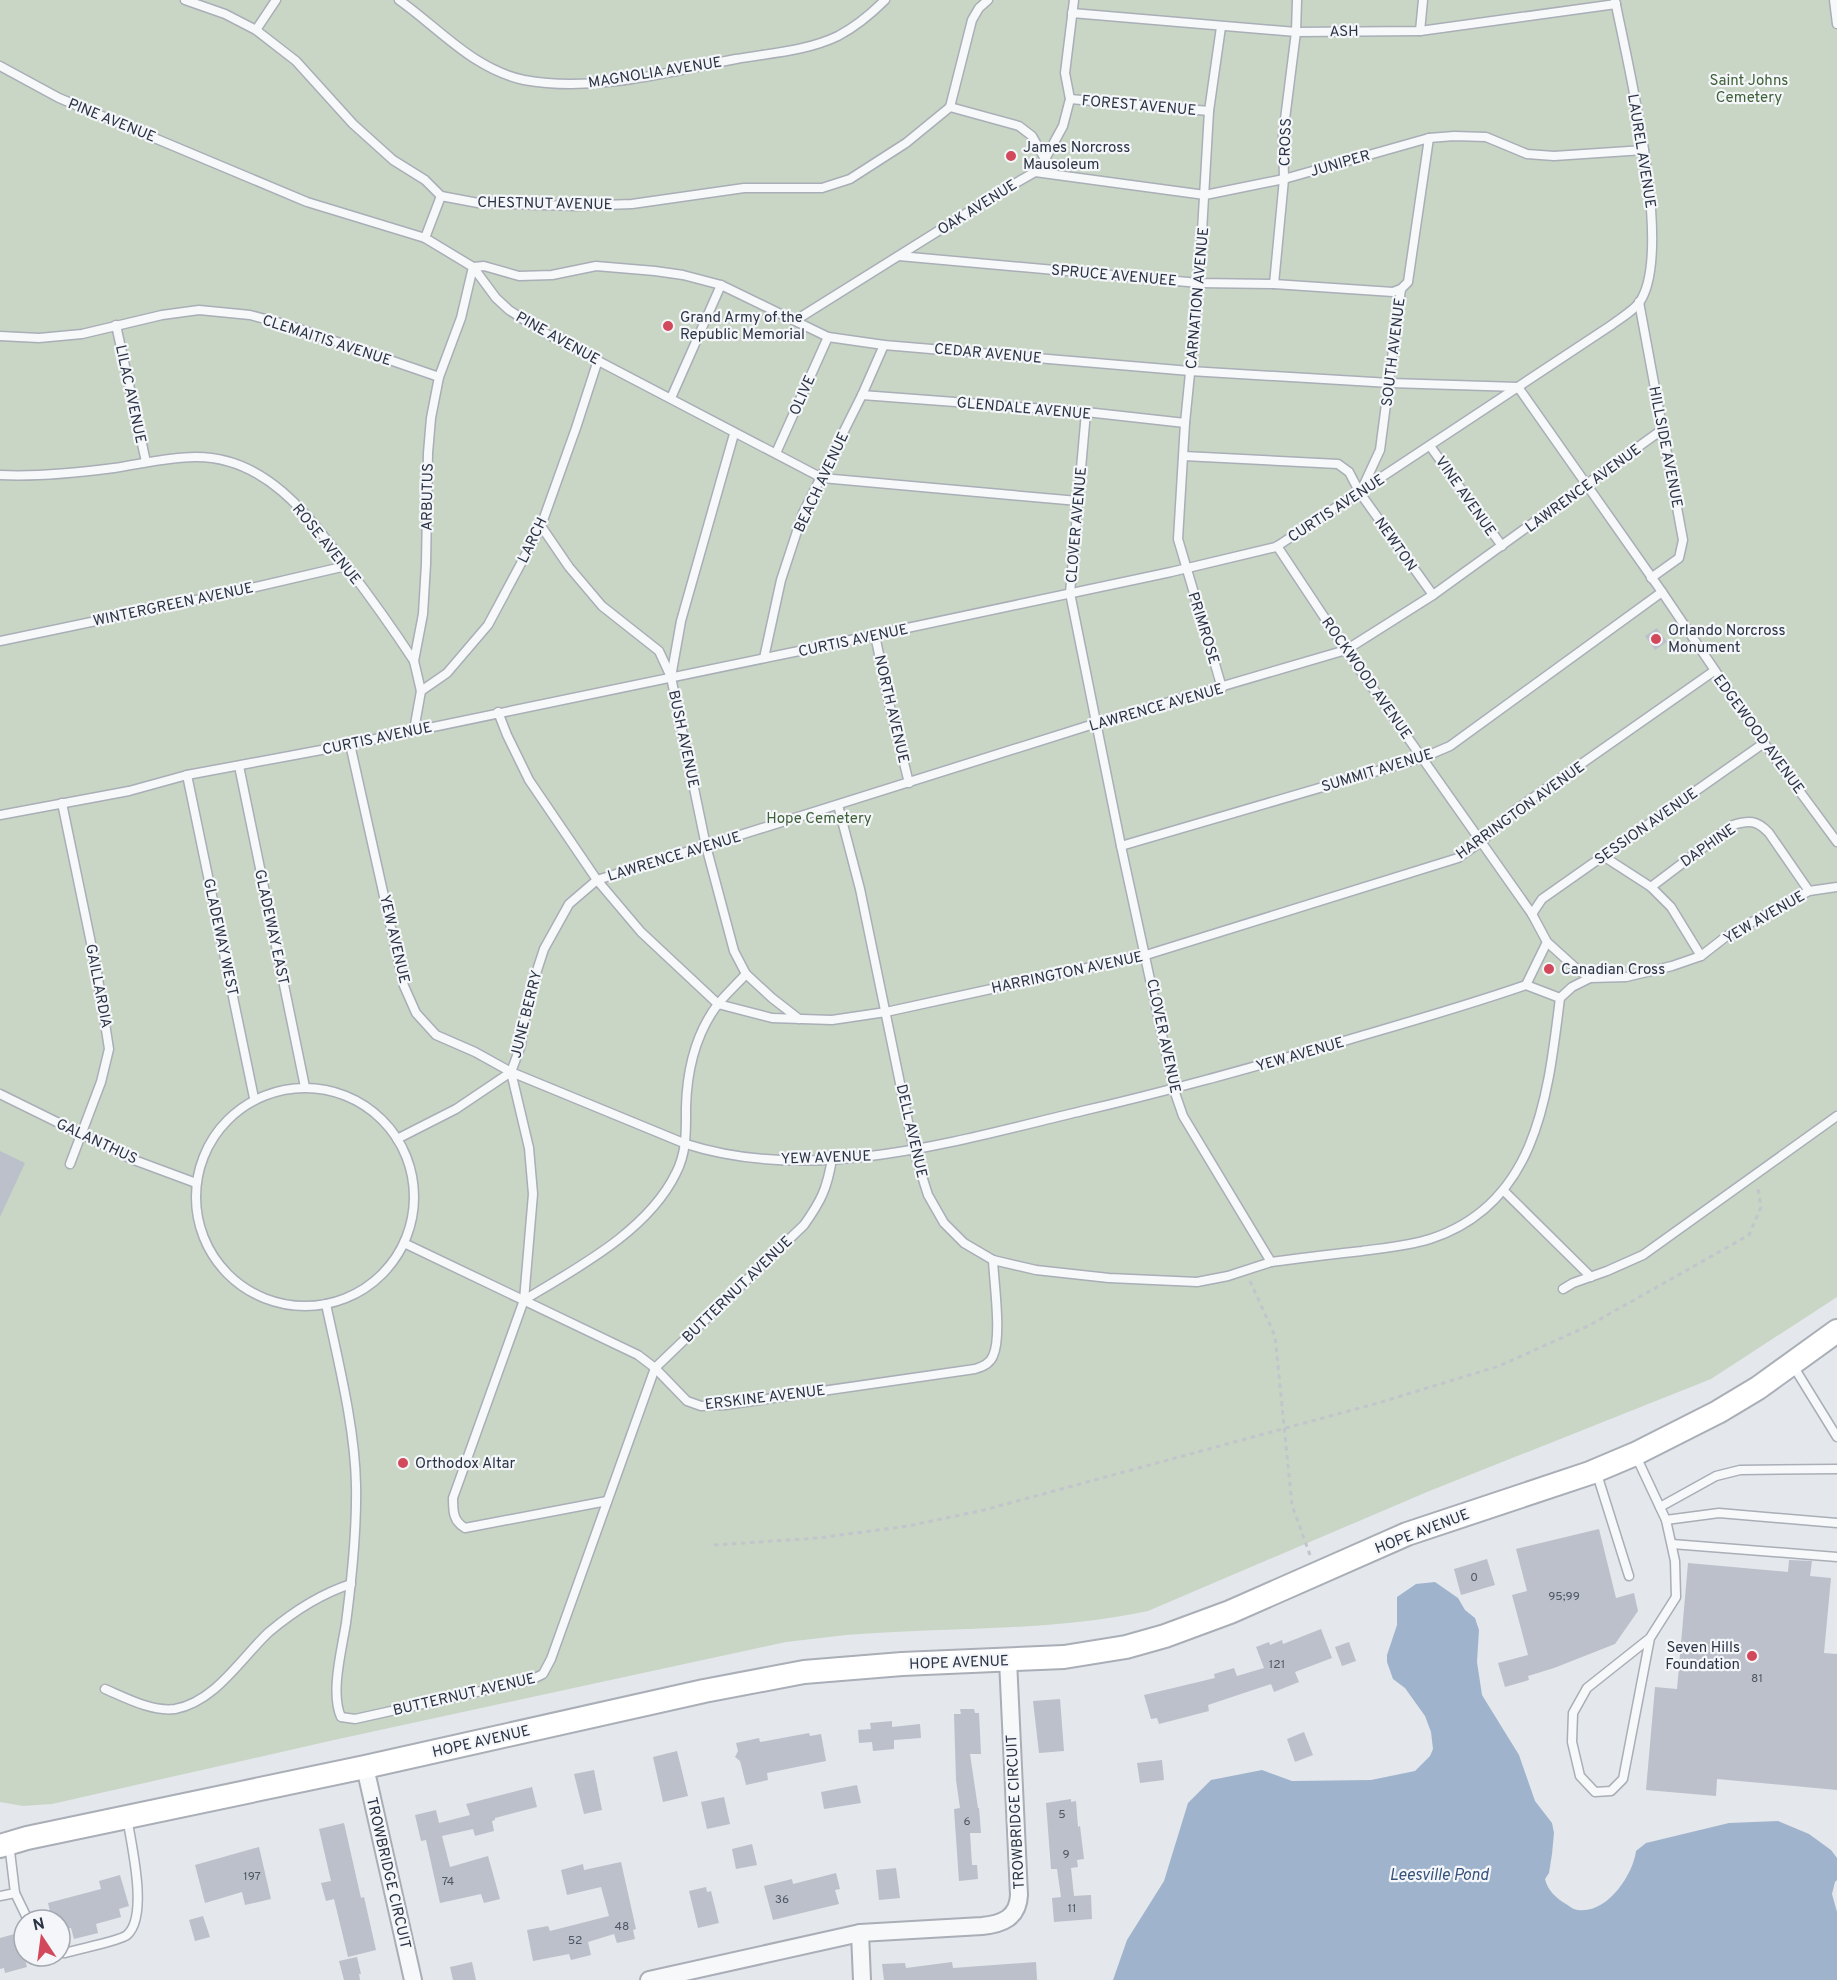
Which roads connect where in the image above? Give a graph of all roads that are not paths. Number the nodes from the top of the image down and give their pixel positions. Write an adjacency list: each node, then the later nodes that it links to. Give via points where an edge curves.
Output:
1 (185, 0): 14 (lane)
2 (276, 0): 14 (lane)
3 (399, 0): 4 (lane, MAGNOLIA AVENUE, via 460,51 496,70 524,80 567,84 624,80 807,47 838,36)
4 (885, 0)
5 (988, 0): 19 (lane, via 972,20)
6 (1074, 0): 11 (lane, OAK AVENUE)
7 (1297, 0): 16 (lane, CROSS)
8 (1423, 0): 15 (lane)
9 (1834, 0): 12 (lane)
10 (1616, 2): 15 (lane, ASH); 22 (lane, LAUREL AVENUE)
11 (1071, 13): 13 (lane, ASH); 18 (lane, OAK AVENUE, via 1065,73)
12 (1837, 24)
13 (1221, 27): 16 (lane, ASH); 20 (lane, CARNATION AVENUE)
14 (256, 30): 27 (lane, via 296,61 353,124 393,160 425,180)
15 (1420, 31): 16 (lane, ASH)
16 (1296, 32): 25 (lane, CROSS, via 1283,135)
17 (0, 66): 28 (lane, PINE AVENUE, via 58,98 307,202)
18 (1070, 99): 20 (lane, FOREST AVENUE); 23 (lane, OAK AVENUE, via 1063,126)
19 (950, 107): 23 (lane, via 1019,126 1032,136); 27 (lane, CHESTNUT AVENUE, via 906,143 850,179 822,188 744,188 632,204 576,206 478,203)
20 (1209, 111): 26 (lane, CARNATION AVENUE)
21 (1429, 138): 22 (lane, JUNIPER, via 1486,137 1527,154 1554,156); 25 (lane, JUNIPER); 34 (lane, SOUTH AVENUE, via 1408,282)
22 (1644, 150): 35 (lane, LAUREL AVENUE, via 1652,212 1650,275)
23 (1045, 159): 24 (lane, OAK AVENUE)
24 (1035, 172): 26 (lane, JUNIPER); 29 (lane, OAK AVENUE)
25 (1284, 179): 26 (lane, JUNIPER); 32 (lane, CROSS)
26 (1205, 195): 31 (lane, CARNATION AVENUE)
27 (441, 196): 28 (lane)
28 (424, 238): 30 (lane, PINE AVENUE)
29 (899, 256): 31 (lane, SPRUCE AVENUEE); 36 (lane, OAK AVENUE)
30 (473, 267): 33 (lane, CEDAR AVENUE, via 484,266 519,276 552,275 596,266 626,268); 41 (lane, PINE AVENUE, via 509,310); 43 (lane, ARBUTUS, via 461,318)
31 (1199, 283): 32 (lane, SPRUCE AVENUEE); 42 (lane, CARNATION AVENUE)
32 (1274, 284): 34 (lane, SPRUCE AVENUEE, via 1393,292)
33 (721, 285): 36 (lane, CEDAR AVENUE); 47 (lane)
34 (1401, 289): 44 (lane, SOUTH AVENUE)
35 (1639, 302): 45 (lane, CURTIS AVENUE); 50 (lane, HILLSIDE AVENUE)
36 (796, 320): 39 (lane, CEDAR AVENUE)
37 (116, 325): 38 (lane, CLEMAITIS AVENUE, via 82,334); 43 (lane, CLEMAITIS AVENUE, via 199,310 250,315); 55 (lane, LILAC AVENUE)
38 (0, 336)
39 (828, 337): 40 (lane, CEDAR AVENUE); 53 (lane, OLIVE)
40 (884, 345): 42 (lane, CEDAR AVENUE); 46 (lane, BEACH AVENUE)
41 (598, 360): 47 (lane, PINE AVENUE); 61 (lane, LARCH)
42 (1190, 371): 44 (lane, CEDAR AVENUE); 49 (lane, CARNATION AVENUE)
43 (439, 377): 74 (lane, ARBUTUS, via 428,453 423,614)
44 (1390, 383): 45 (lane, CEDAR AVENUE); 59 (lane, SOUTH AVENUE, via 1380,450)
45 (1518, 387): 52 (lane, CURTIS AVENUE); 58 (lane, EDGEWOOD AVENUE)
46 (862, 395): 48 (lane, GLENDALE AVENUE); 57 (lane, BEACH AVENUE)
47 (671, 398): 51 (lane, PINE AVENUE)
48 (1086, 412): 49 (lane, GLENDALE AVENUE); 60 (lane, CLOVER AVENUE)
49 (1185, 423): 54 (lane, CARNATION AVENUE)
50 (1663, 429): 58 (lane, LAWRENCE AVENUE); 66 (lane, HILLSIDE AVENUE, via 1683,540 1679,558)
51 (734, 434): 53 (lane, PINE AVENUE); 76 (lane, BUSH AVENUE, via 681,621)
52 (1430, 446): 59 (lane, CURTIS AVENUE); 63 (lane, VINE AVENUE)
53 (776, 453): 57 (lane, PINE AVENUE)
54 (1184, 456): 59 (lane, NEWTON, via 1338,464 1349,472); 65 (lane, CARNATION AVENUE, via 1178,539)
55 (146, 462): 56 (lane, ROSE AVENUE, via 69,473); 64 (lane, ROSE AVENUE, via 195,457 224,460 256,472 284,492 316,525)
56 (0, 475)
57 (822, 478): 60 (lane, PINE AVENUE); 73 (lane, BEACH AVENUE, via 803,513 781,580)
58 (1586, 486): 63 (lane, LAWRENCE AVENUE); 66 (lane, EDGEWOOD AVENUE)
59 (1360, 492): 62 (lane, CURTIS AVENUE); 69 (lane, NEWTON)
60 (1078, 501): 68 (lane, CLOVER AVENUE)
61 (541, 526): 76 (lane, via 602,606 659,651); 78 (lane, LARCH, via 488,625 447,673)
62 (1277, 546): 65 (lane, CURTIS AVENUE); 72 (lane, ROCKWOOD AVENUE)
63 (1502, 546): 69 (lane, LAWRENCE AVENUE)
64 (346, 566): 71 (lane, WINTERGREEN AVENUE); 74 (lane, ROSE AVENUE)
65 (1186, 568): 68 (lane, CURTIS AVENUE); 77 (lane, PRIMROSE)
66 (1652, 578): 67 (lane, EDGEWOOD AVENUE)
67 (1662, 592): 75 (lane, EDGEWOOD AVENUE); 84 (lane, SUMMIT AVENUE, via 1450,746)
68 (1070, 593): 70 (lane, CURTIS AVENUE); 80 (lane, CLOVER AVENUE)
69 (1432, 595): 72 (lane, LAWRENCE AVENUE)
70 (876, 635): 73 (lane, CURTIS AVENUE); 87 (lane, NORTH AVENUE)
71 (0, 641)
72 (1347, 650): 77 (lane, LAWRENCE AVENUE); 84 (lane, ROCKWOOD AVENUE)
73 (764, 658): 76 (lane, CURTIS AVENUE)
74 (414, 660): 78 (lane, ARBUTUS)
75 (1714, 671): 82 (lane, EDGEWOOD AVENUE); 91 (lane, HARRINGTON AVENUE, via 1514,811)
76 (671, 677): 79 (lane, CURTIS AVENUE); 93 (lane, BUSH AVENUE)
77 (1222, 688): 80 (lane, LAWRENCE AVENUE)
78 (421, 691): 81 (lane, ARBUTUS)
79 (498, 712): 81 (lane, CURTIS AVENUE); 96 (lane, HARRINGTON AVENUE, via 529,780)
80 (1097, 723): 87 (lane, LAWRENCE AVENUE); 94 (lane, CLOVER AVENUE)
81 (414, 730): 83 (lane, CURTIS AVENUE)
82 (1764, 743): 92 (lane, EDGEWOOD AVENUE); 95 (lane, SESSION AVENUE)
83 (350, 744): 85 (lane, CURTIS AVENUE); 111 (lane, YEW AVENUE, via 404,986 416,1013 436,1035)
84 (1422, 758): 91 (lane, ROCKWOOD AVENUE); 94 (lane, SUMMIT AVENUE)
85 (239, 766): 86 (lane, CURTIS AVENUE); 112 (lane, GLADEWAY EAST)
86 (187, 776): 88 (lane, CURTIS AVENUE); 115 (lane, GLADEWAY WEST)
87 (909, 783): 89 (lane, LAWRENCE AVENUE)
88 (62, 803): 90 (lane, CURTIS AVENUE); 117 (lane, GAILLARDIA, via 109,1039 108,1058)
89 (838, 805): 93 (lane, LAWRENCE AVENUE); 109 (lane, DELL AVENUE)
90 (0, 815)
91 (1482, 841): 100 (lane, ROCKWOOD AVENUE); 102 (lane, HARRINGTON AVENUE, via 1458,858)
92 (1837, 842)
93 (706, 846): 96 (lane, LAWRENCE AVENUE); 104 (lane, BUSH AVENUE, via 734,951)
94 (1121, 846): 102 (lane, CLOVER AVENUE)
95 (1603, 856): 97 (lane); 100 (lane, SESSION AVENUE, via 1542,899)
96 (597, 880): 108 (lane, HARRINGTON AVENUE, via 641,932); 111 (lane, JUNE BERRY, via 569,904 544,949)
97 (1651, 887): 99 (lane, DAPHINE, via 1733,825 1753,821 1769,833); 103 (lane, via 1671,907)
98 (1837, 887): 99 (lane, YEW AVENUE)
99 (1809, 891): 103 (lane, YEW AVENUE, via 1728,935)
100 (1532, 914): 101 (lane, ROCKWOOD AVENUE)
101 (1547, 942): 105 (lane, ROCKWOOD AVENUE); 106 (lane)
102 (1146, 955): 109 (lane, HARRINGTON AVENUE); 113 (lane, CLOVER AVENUE)
103 (1701, 956): 105 (lane, YEW AVENUE, via 1626,976)
104 (746, 974): 108 (lane); 110 (lane, BUSH AVENUE)
105 (1590, 978): 107 (lane, YEW AVENUE)
106 (1526, 985): 107 (lane); 113 (lane, YEW AVENUE)
107 (1560, 998): 124 (lane, via 1549,1081 1535,1134)
108 (718, 1004): 110 (lane, HARRINGTON AVENUE, via 764,1016); 119 (lane, via 696,1045 688,1078)
109 (886, 1012): 110 (lane, HARRINGTON AVENUE, via 832,1020); 120 (lane, DELL AVENUE)
110 (799, 1019)
111 (511, 1072): 118 (lane, JUNE BERRY, via 456,1109); 119 (lane, YEW AVENUE); 130 (lane, via 529,1148 533,1194)
112 (305, 1087): 115 (lane, via 292,1085); 118 (lane, via 323,1088 352,1099 378,1118)
113 (1174, 1090): 120 (lane, YEW AVENUE); 127 (lane, CLOVER AVENUE, via 1183,1116)
114 (0, 1094): 117 (lane, GALANTHUS)
115 (254, 1098): 123 (lane, via 216,1137)
116 (1837, 1116): 128 (lane, via 1643,1255)
117 (81, 1135): 122 (lane, GAILLARDIA); 123 (lane, GALANTHUS)
118 (397, 1139): 125 (lane, via 412,1184 413,1225)
119 (686, 1144): 121 (lane, YEW AVENUE, via 749,1158); 130 (lane, via 677,1173 658,1203 601,1251)
120 (914, 1151): 121 (lane, YEW AVENUE); 126 (lane, DELL AVENUE, via 928,1195 944,1223 964,1243)
121 (832, 1159): 134 (lane, BUTTERNUT AVENUE, via 820,1203 804,1226)
122 (70, 1164)
123 (196, 1183): 131 (lane, via 196,1212 202,1236 214,1261 235,1283 281,1304)
124 (1503, 1191): 127 (lane, via 1460,1227 1428,1240); 128 (lane)
125 (406, 1244): 130 (lane, ERSKINE AVENUE); 131 (lane, via 377,1280 363,1290)
126 (993, 1260): 127 (lane, DELL AVENUE, via 1047,1271 1186,1282 1218,1278); 134 (lane, ERSKINE AVENUE, via 997,1333 993,1356 975,1370 701,1406 687,1401)
127 (1271, 1262)
128 (1591, 1276): 129 (lane)
129 (1563, 1289)
130 (524, 1300): 134 (lane, ERSKINE AVENUE, via 638,1355); 139 (lane, via 453,1498 453,1512 458,1524 479,1527)
131 (326, 1304): 146 (lane, BUTTERNUT AVENUE, via 352,1440 356,1484)
132 (1837, 1331): 133 (main road, HOPE AVENUE)
133 (1792, 1364): 135 (lane); 136 (main road, HOPE AVENUE, via 1718,1412)
134 (655, 1368): 139 (lane, BUTTERNUT AVENUE)
135 (1837, 1437)
136 (1635, 1454): 138 (main road, HOPE AVENUE); 140 (lane)
137 (1837, 1469): 140 (lane, via 1740,1470 1716,1476)
138 (1596, 1470): 145 (lane); 148 (main road, HOPE AVENUE, via 1407,1534 1230,1612 1165,1636 1064,1657)
139 (607, 1501): 146 (lane, BUTTERNUT AVENUE, via 551,1659 543,1674 531,1680 355,1719 341,1717 337,1687)
140 (1660, 1507): 141 (lane)
141 (1666, 1520): 142 (lane, via 1719,1513); 143 (lane)
142 (1837, 1523)
143 (1672, 1544): 144 (lane); 147 (lane, via 1676,1598)
144 (1837, 1557)
145 (1629, 1576)
146 (351, 1584): 149 (lane, via 309,1601 269,1632 198,1702 173,1709 145,1705)
147 (1650, 1638): 147 (lane, via 1587,1688 1573,1713 1572,1742 1580,1776 1595,1792 1611,1791 1623,1779)
148 (1008, 1660): 150 (main road, HOPE AVENUE, via 804,1672); 156 (street, TROWBRIDGE CIRCUIT, via 1019,1894 1015,1912 991,1925)
149 (105, 1689)
150 (365, 1767): 151 (main road, HOPE AVENUE); 158 (street, TROWBRIDGE CIRCUIT)
151 (127, 1817): 152 (main road, HOPE AVENUE); 157 (lane, via 138,1895 134,1927 126,1937)
152 (9, 1839): 153 (lane)
153 (15, 1893): 154 (lane); 155 (lane)
154 (0, 1896)
155 (22, 1908)
156 (860, 1933): 159 (street, TROWBRIDGE CIRCUIT); 160 (street)
157 (72, 1951)
158 (413, 1980)
159 (649, 1980)
160 (862, 1980)

